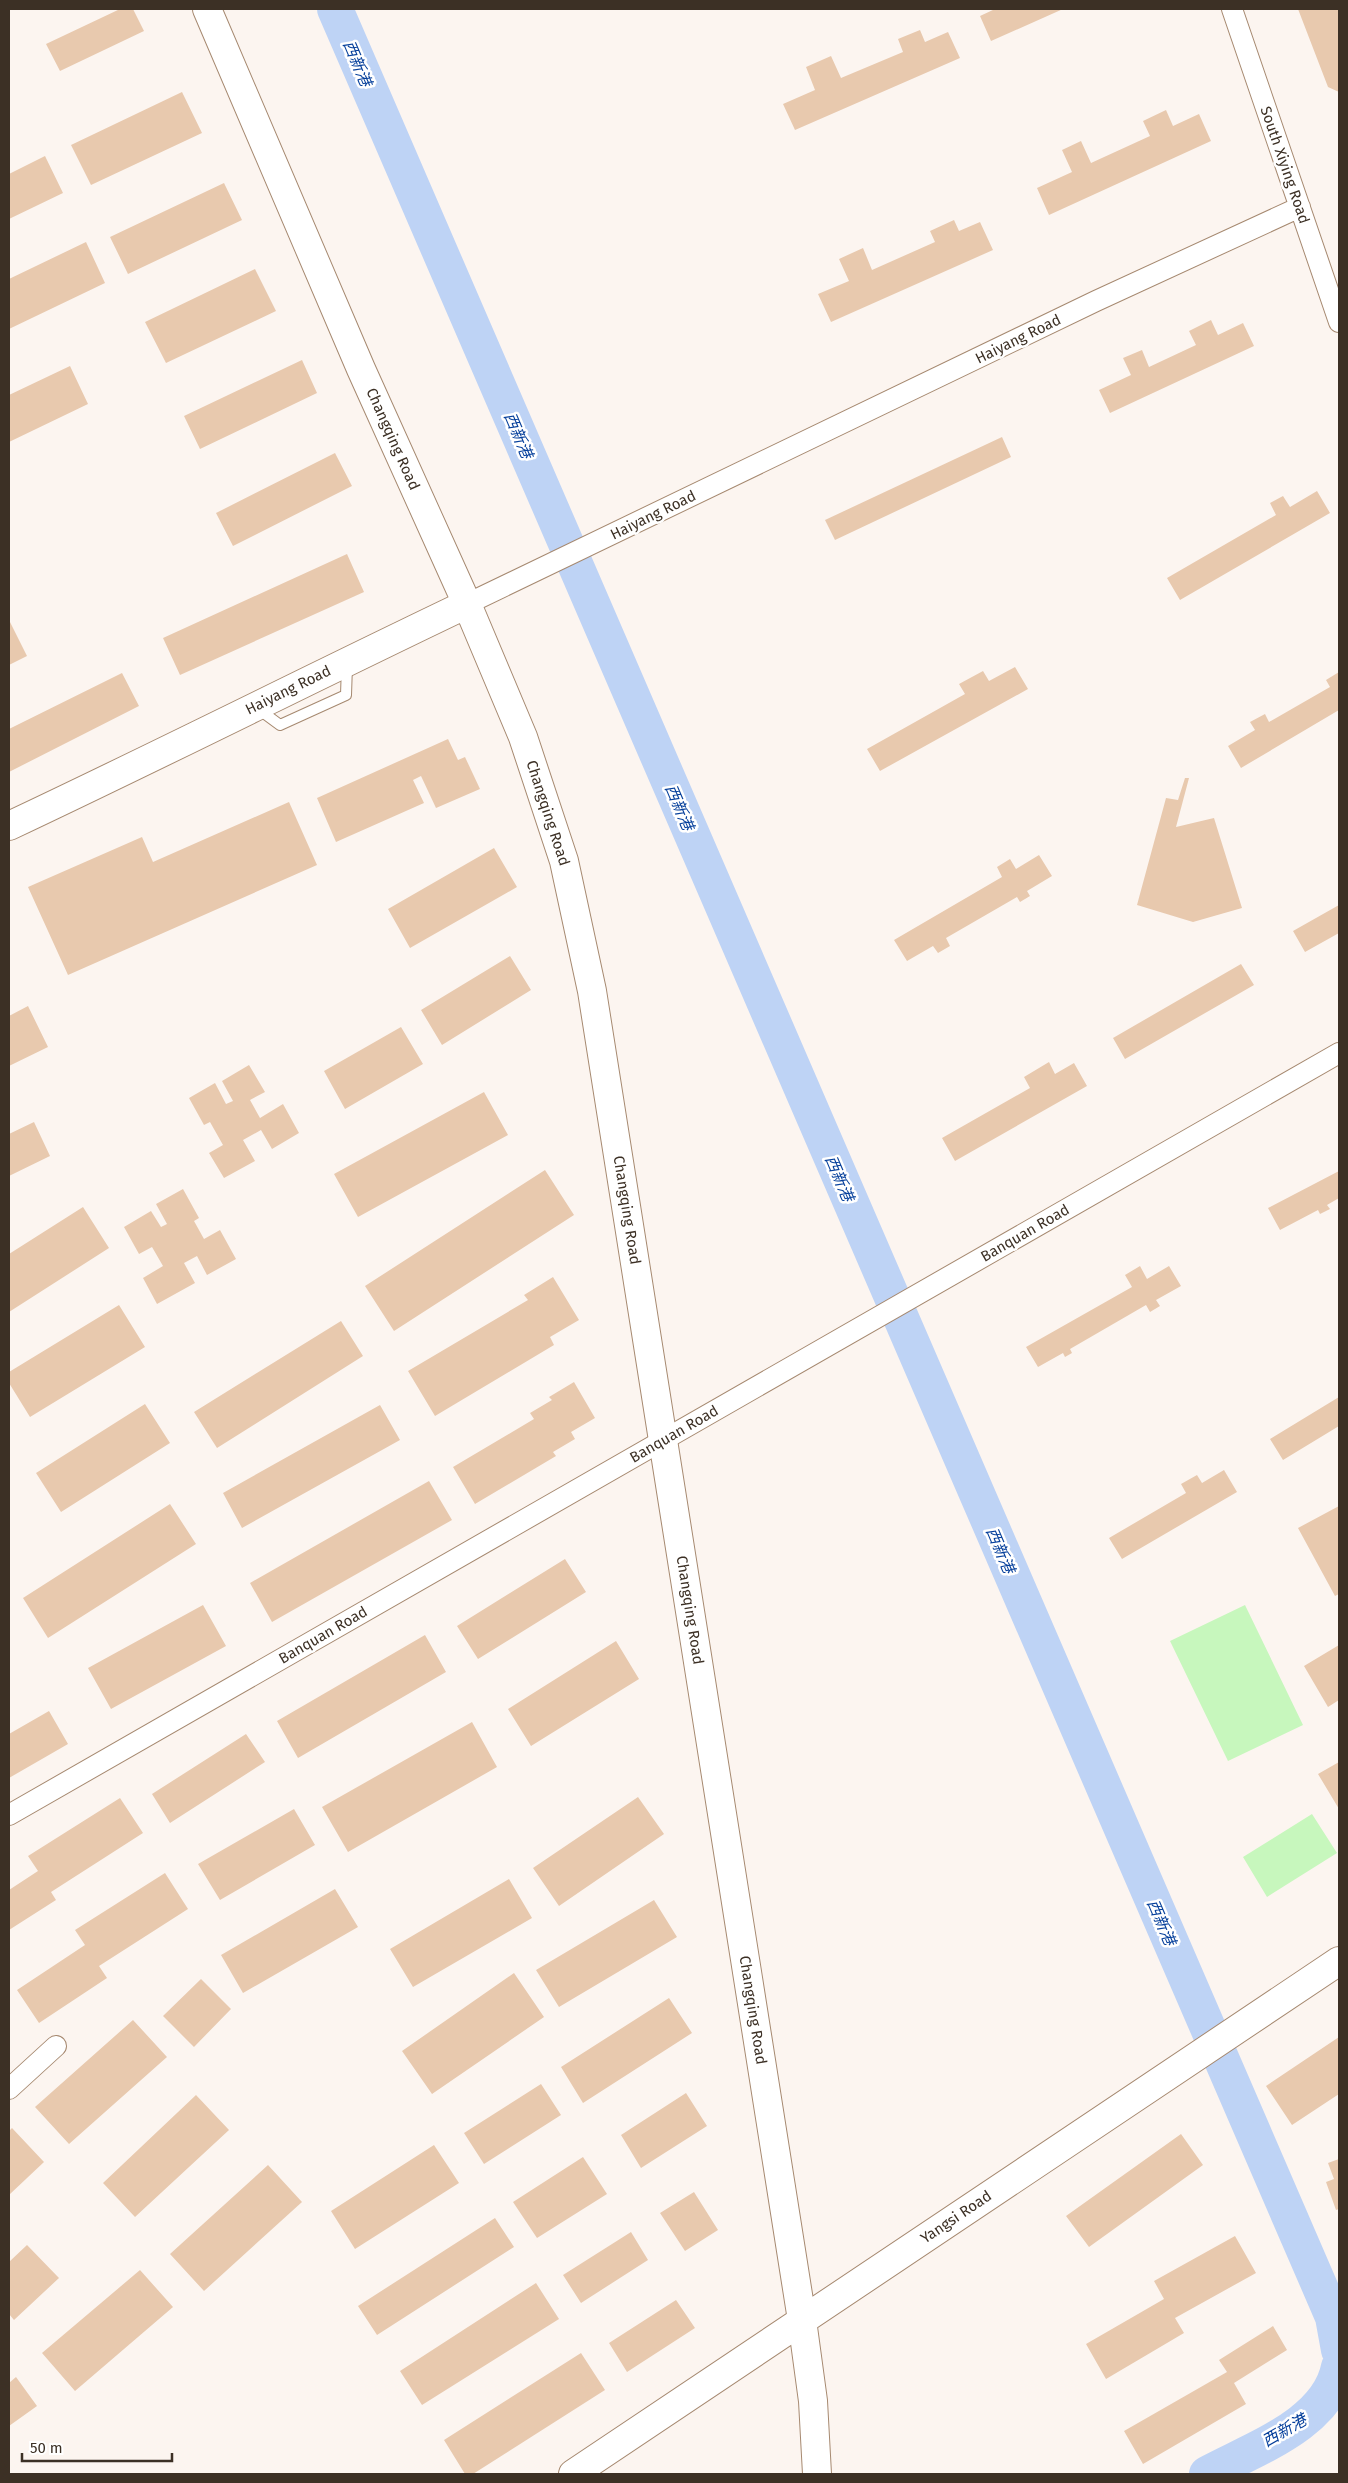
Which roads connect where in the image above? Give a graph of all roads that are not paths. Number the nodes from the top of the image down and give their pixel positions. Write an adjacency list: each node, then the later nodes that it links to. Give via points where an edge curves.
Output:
1 (207, 9): 5 (main road, Changqing Road, via 361,369)
2 (1232, 9): 3 (street, South Xiying Road)
3 (1300, 207): 4 (street, South Xiying Road); 5 (street, Haiyang Road)
4 (1339, 322)
5 (467, 604): 6 (main road, Haiyang Road); 8 (main road, Changqing Road, via 523,736 545,798 580,926)
6 (9, 826)
7 (1339, 1053): 8 (street, Banquan Road)
8 (663, 1440): 9 (street, Banquan Road); 13 (main road, Changqing Road)
9 (9, 1815)
10 (1339, 1961): 13 (main road, Yangsi Road)
11 (56, 2046): 12 (street)
12 (9, 2089)
13 (802, 2320): 14 (main road, Yangsi Road); 15 (main road, Changqing Road, via 813,2401)
14 (573, 2474)
15 (817, 2474)

